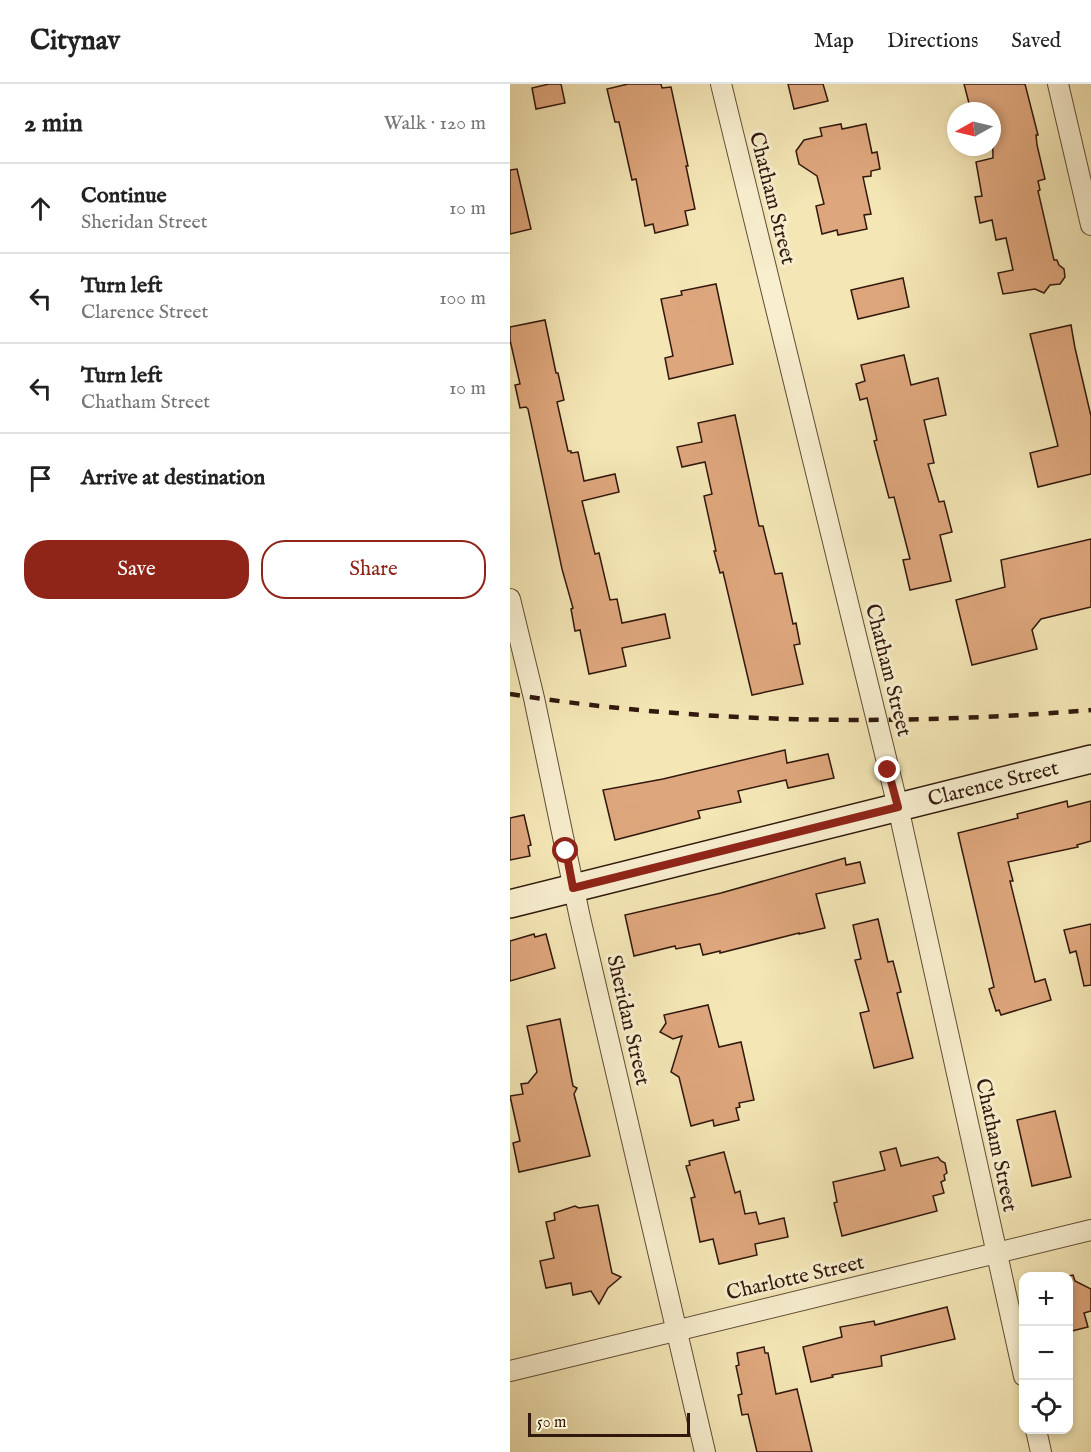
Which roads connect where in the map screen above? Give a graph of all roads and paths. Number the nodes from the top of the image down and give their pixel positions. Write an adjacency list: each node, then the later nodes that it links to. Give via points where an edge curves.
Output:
1 (721, 84): 7 (street, Chatham Street)
2 (1058, 84): 3 (street)
3 (1084, 164): 4 (street)
4 (1091, 225)
5 (510, 599): 8 (street, Sheridan Street)
6 (1091, 759): 7 (main road, Clarence Street)
7 (898, 807): 8 (main road, Clarence Street); 11 (street, Chatham Street)
8 (573, 888): 9 (main road, Clarence Street); 12 (street, Sheridan Street)
9 (510, 904)
10 (1091, 1230): 11 (street, Charlotte Street)
11 (996, 1254): 12 (street, Charlotte Street); 13 (street, Chatham Street)
12 (677, 1330): 14 (street, Charlotte Street); 16 (street, Sheridan Street)
13 (1019, 1358)
14 (510, 1371)
15 (1037, 1434): 17 (street)
16 (705, 1452)
17 (1041, 1452)

